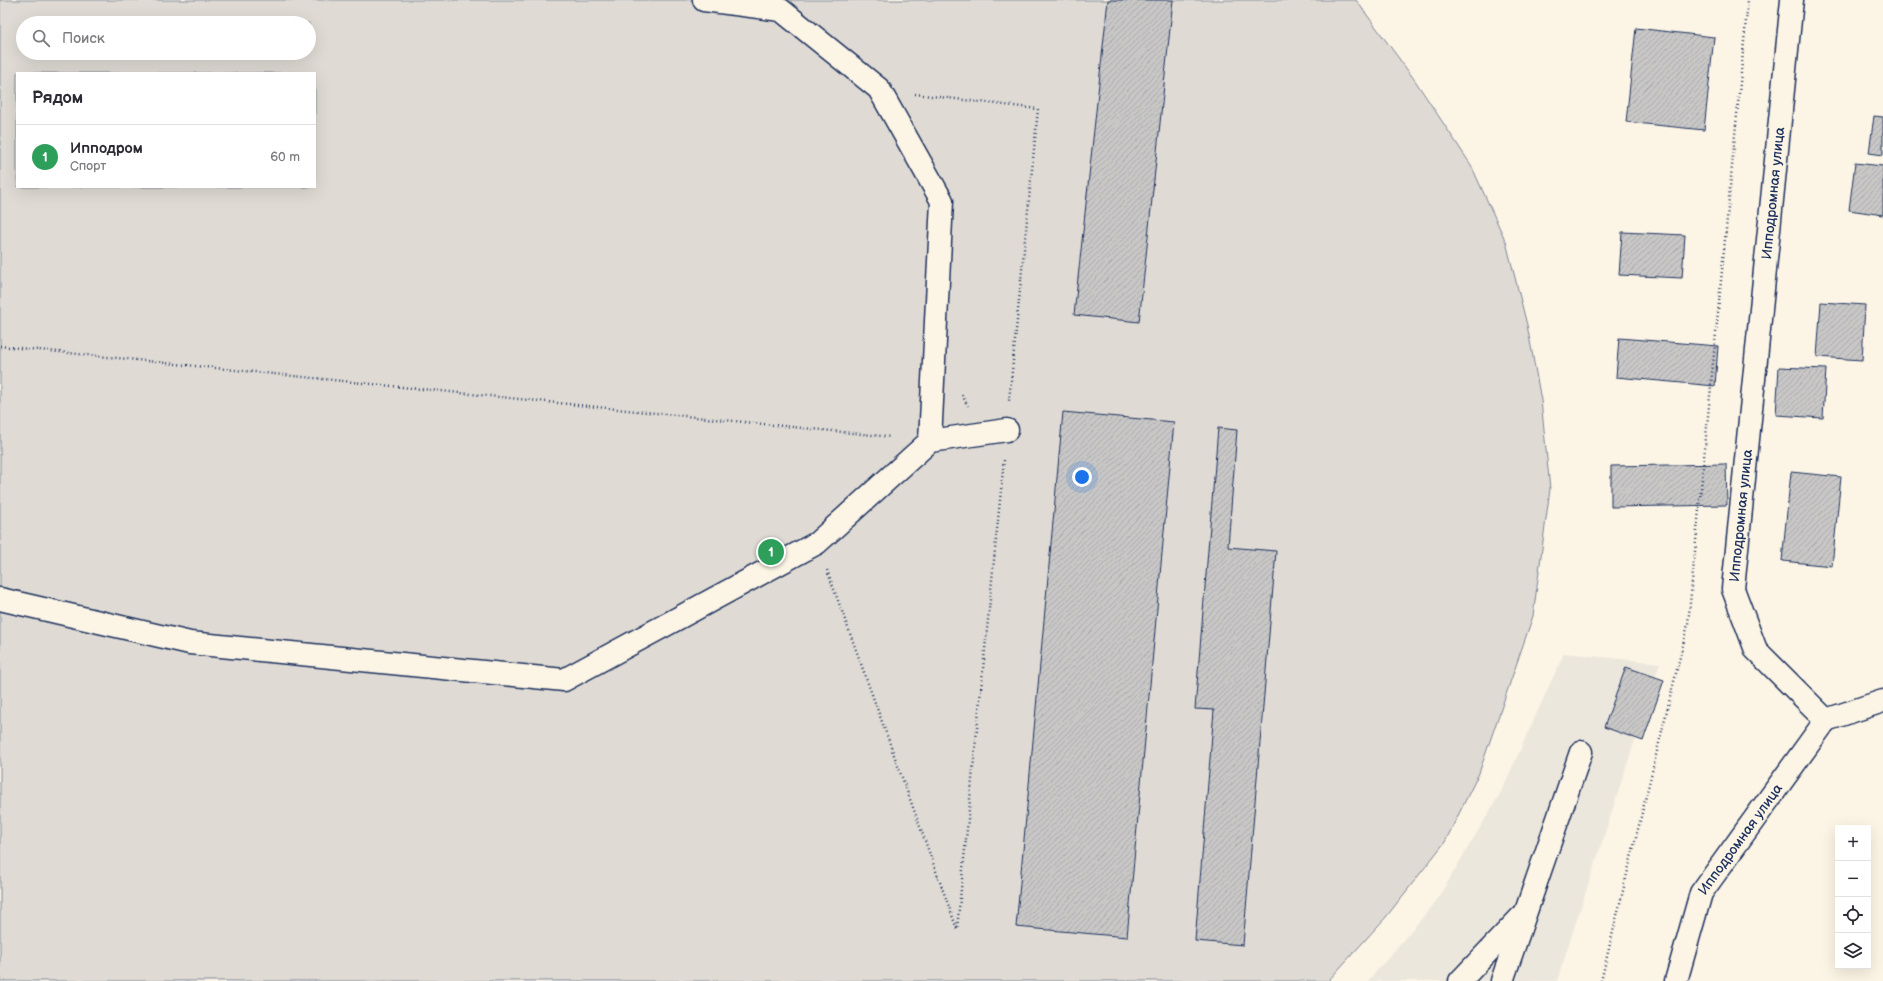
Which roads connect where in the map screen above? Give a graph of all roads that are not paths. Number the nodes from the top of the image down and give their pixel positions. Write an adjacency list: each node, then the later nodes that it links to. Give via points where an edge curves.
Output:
1 (704, 0): 4 (street, via 781,10 878,89 942,201)
2 (1792, 0): 7 (street, Ипподромная улица, via 1733,589 1756,650)
3 (1007, 430): 4 (street)
4 (930, 441): 5 (street, via 817,543 564,680 190,643)
5 (0, 599)
6 (1883, 701): 7 (street)
7 (1826, 720): 12 (street, Ипподромная улица, via 1701,893)
8 (1581, 752): 9 (street)
9 (1526, 912): 10 (street); 11 (street)
10 (1460, 981)
11 (1502, 981)
12 (1676, 981)

